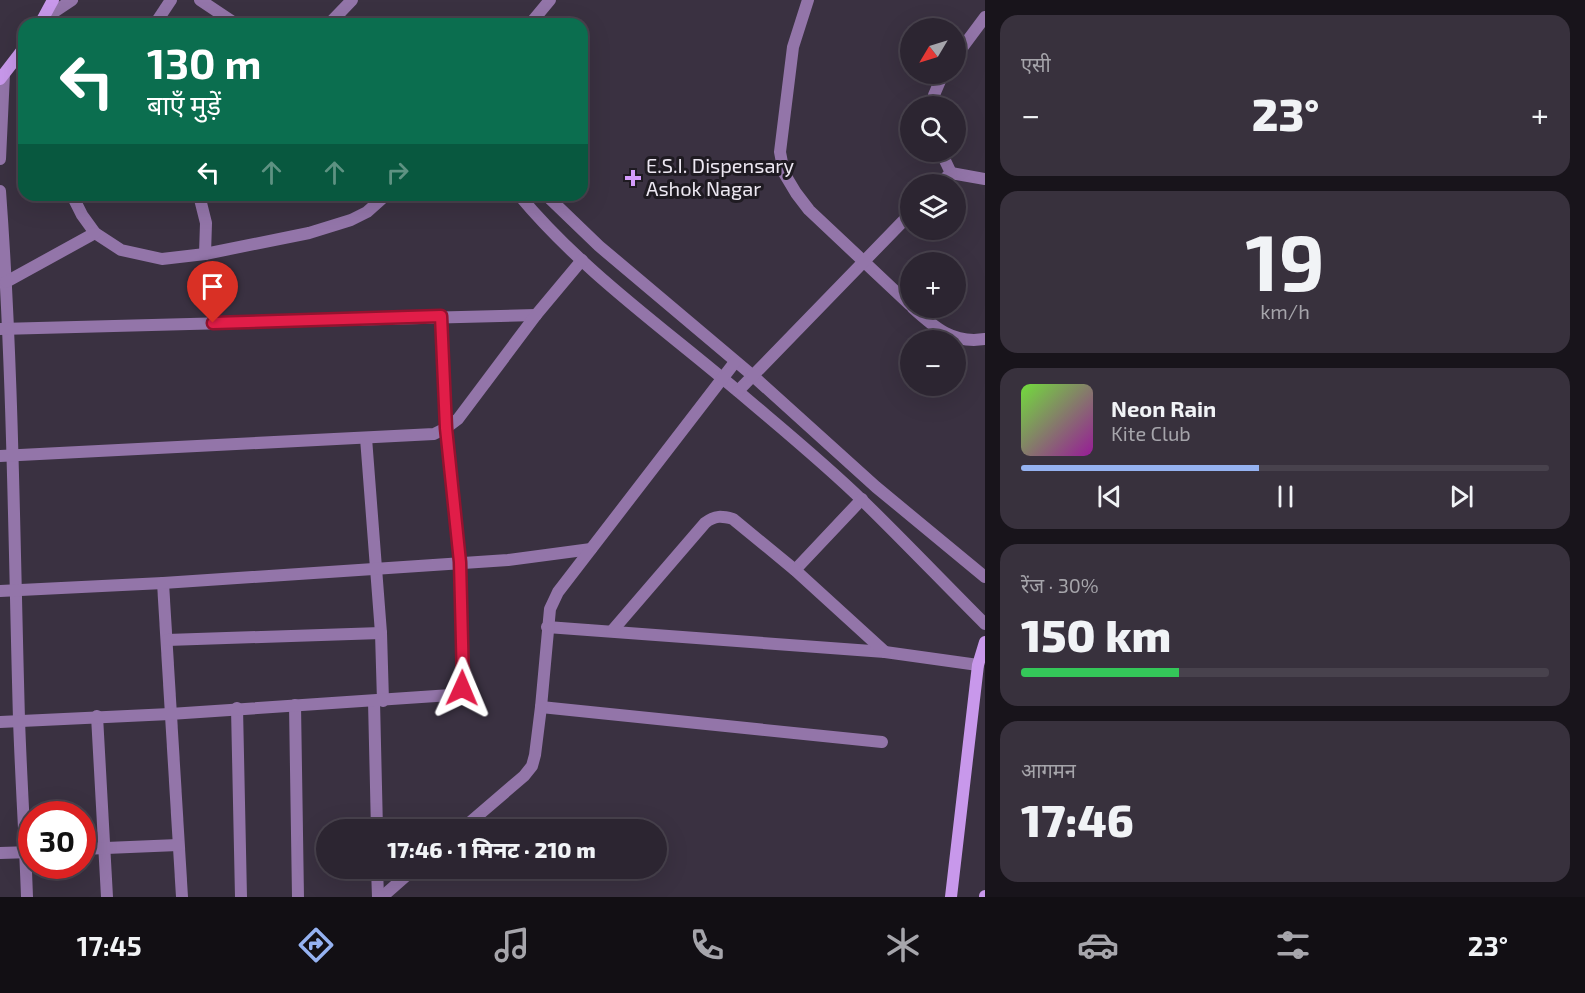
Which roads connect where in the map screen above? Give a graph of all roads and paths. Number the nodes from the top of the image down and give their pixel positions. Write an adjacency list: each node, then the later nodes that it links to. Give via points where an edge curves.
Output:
1 (53, 0): 9 (street)
2 (72, 0): 10 (street)
3 (171, 0): 11 (street)
4 (200, 0): 12 (street)
5 (352, 0): 13 (street)
6 (550, 0): 14 (street)
7 (808, 0): 32 (street, via 793,47 780,152 784,173 809,210)
8 (985, 17): 15 (street)
9 (43, 18)
10 (47, 18)
11 (159, 18)
12 (227, 18)
13 (336, 18)
14 (535, 18)
15 (966, 43)
16 (18, 56): 17 (street)
17 (2, 76): 18 (street)
18 (0, 159)
19 (946, 162): 20 (street)
20 (951, 173): 21 (street)
21 (985, 179)
22 (0, 191): 33 (street)
23 (75, 201): 29 (street)
24 (200, 201): 30 (street, via 206,223)
25 (379, 201): 30 (street, via 351,220 309,233)
26 (525, 201): 31 (street)
27 (552, 201): 40 (street)
28 (900, 224): 32 (street)
29 (95, 233): 30 (street, via 121,250 162,259); 33 (street)
30 (206, 254)
31 (582, 260): 35 (street); 42 (street)
32 (864, 262): 34 (street); 41 (street)
33 (6, 282): 38 (street)
34 (900, 295)
35 (536, 315): 36 (street); 44 (street, via 458,419)
36 (441, 316): 38 (street); 44 (street)
37 (924, 318): 39 (street, via 937,330 956,337)
38 (4, 329): 46 (street)
39 (985, 339)
40 (735, 362): 41 (street); 42 (street)
41 (752, 375): 43 (street); 52 (street, via 876,487)
42 (722, 379): 43 (street); 48 (street)
43 (738, 392): 47 (street)
44 (446, 428): 45 (street, via 434,434); 49 (street)
45 (366, 438): 46 (street); 50 (street)
46 (6, 456): 55 (street)
47 (862, 500): 51 (street); 56 (street)
48 (591, 549): 49 (street); 57 (street, via 558,592)
49 (460, 562): 50 (street); 64 (street, via 462,688 451,695)
50 (376, 568): 53 (street); 59 (street)
51 (795, 570): 58 (street, via 733,519 713,517); 62 (street)
52 (985, 577)
53 (163, 583): 55 (street); 60 (street)
54 (0, 591): 55 (street)
55 (17, 591): 70 (street)
56 (985, 624)
57 (547, 627): 58 (street); 66 (street)
58 (612, 631): 62 (street)
59 (381, 633): 60 (street); 64 (street)
60 (167, 640): 68 (street)
61 (985, 642): 63 (street)
62 (885, 652): 63 (street)
63 (978, 665): 90 (street)
64 (379, 701): 65 (street); 74 (street)
65 (295, 705): 67 (street); 88 (street)
66 (542, 707): 72 (street); 75 (street, via 532,766)
67 (237, 708): 68 (street); 87 (street)
68 (170, 714): 69 (street); 76 (street)
69 (97, 716): 70 (street); 77 (street)
70 (19, 721): 71 (street); 73 (street)
71 (0, 722)
72 (882, 742)
73 (25, 801)
74 (377, 819)
75 (474, 819)
76 (178, 845): 77 (street); 86 (street)
77 (105, 847): 78 (street); 85 (street)
78 (96, 848)
79 (0, 853): 80 (street)
80 (18, 853)
81 (28, 879): 84 (street)
82 (378, 879): 89 (street)
83 (402, 879): 89 (street)
84 (27, 897)
85 (107, 897)
86 (182, 897)
87 (241, 897)
88 (298, 897)
89 (380, 897)
90 (951, 897)

